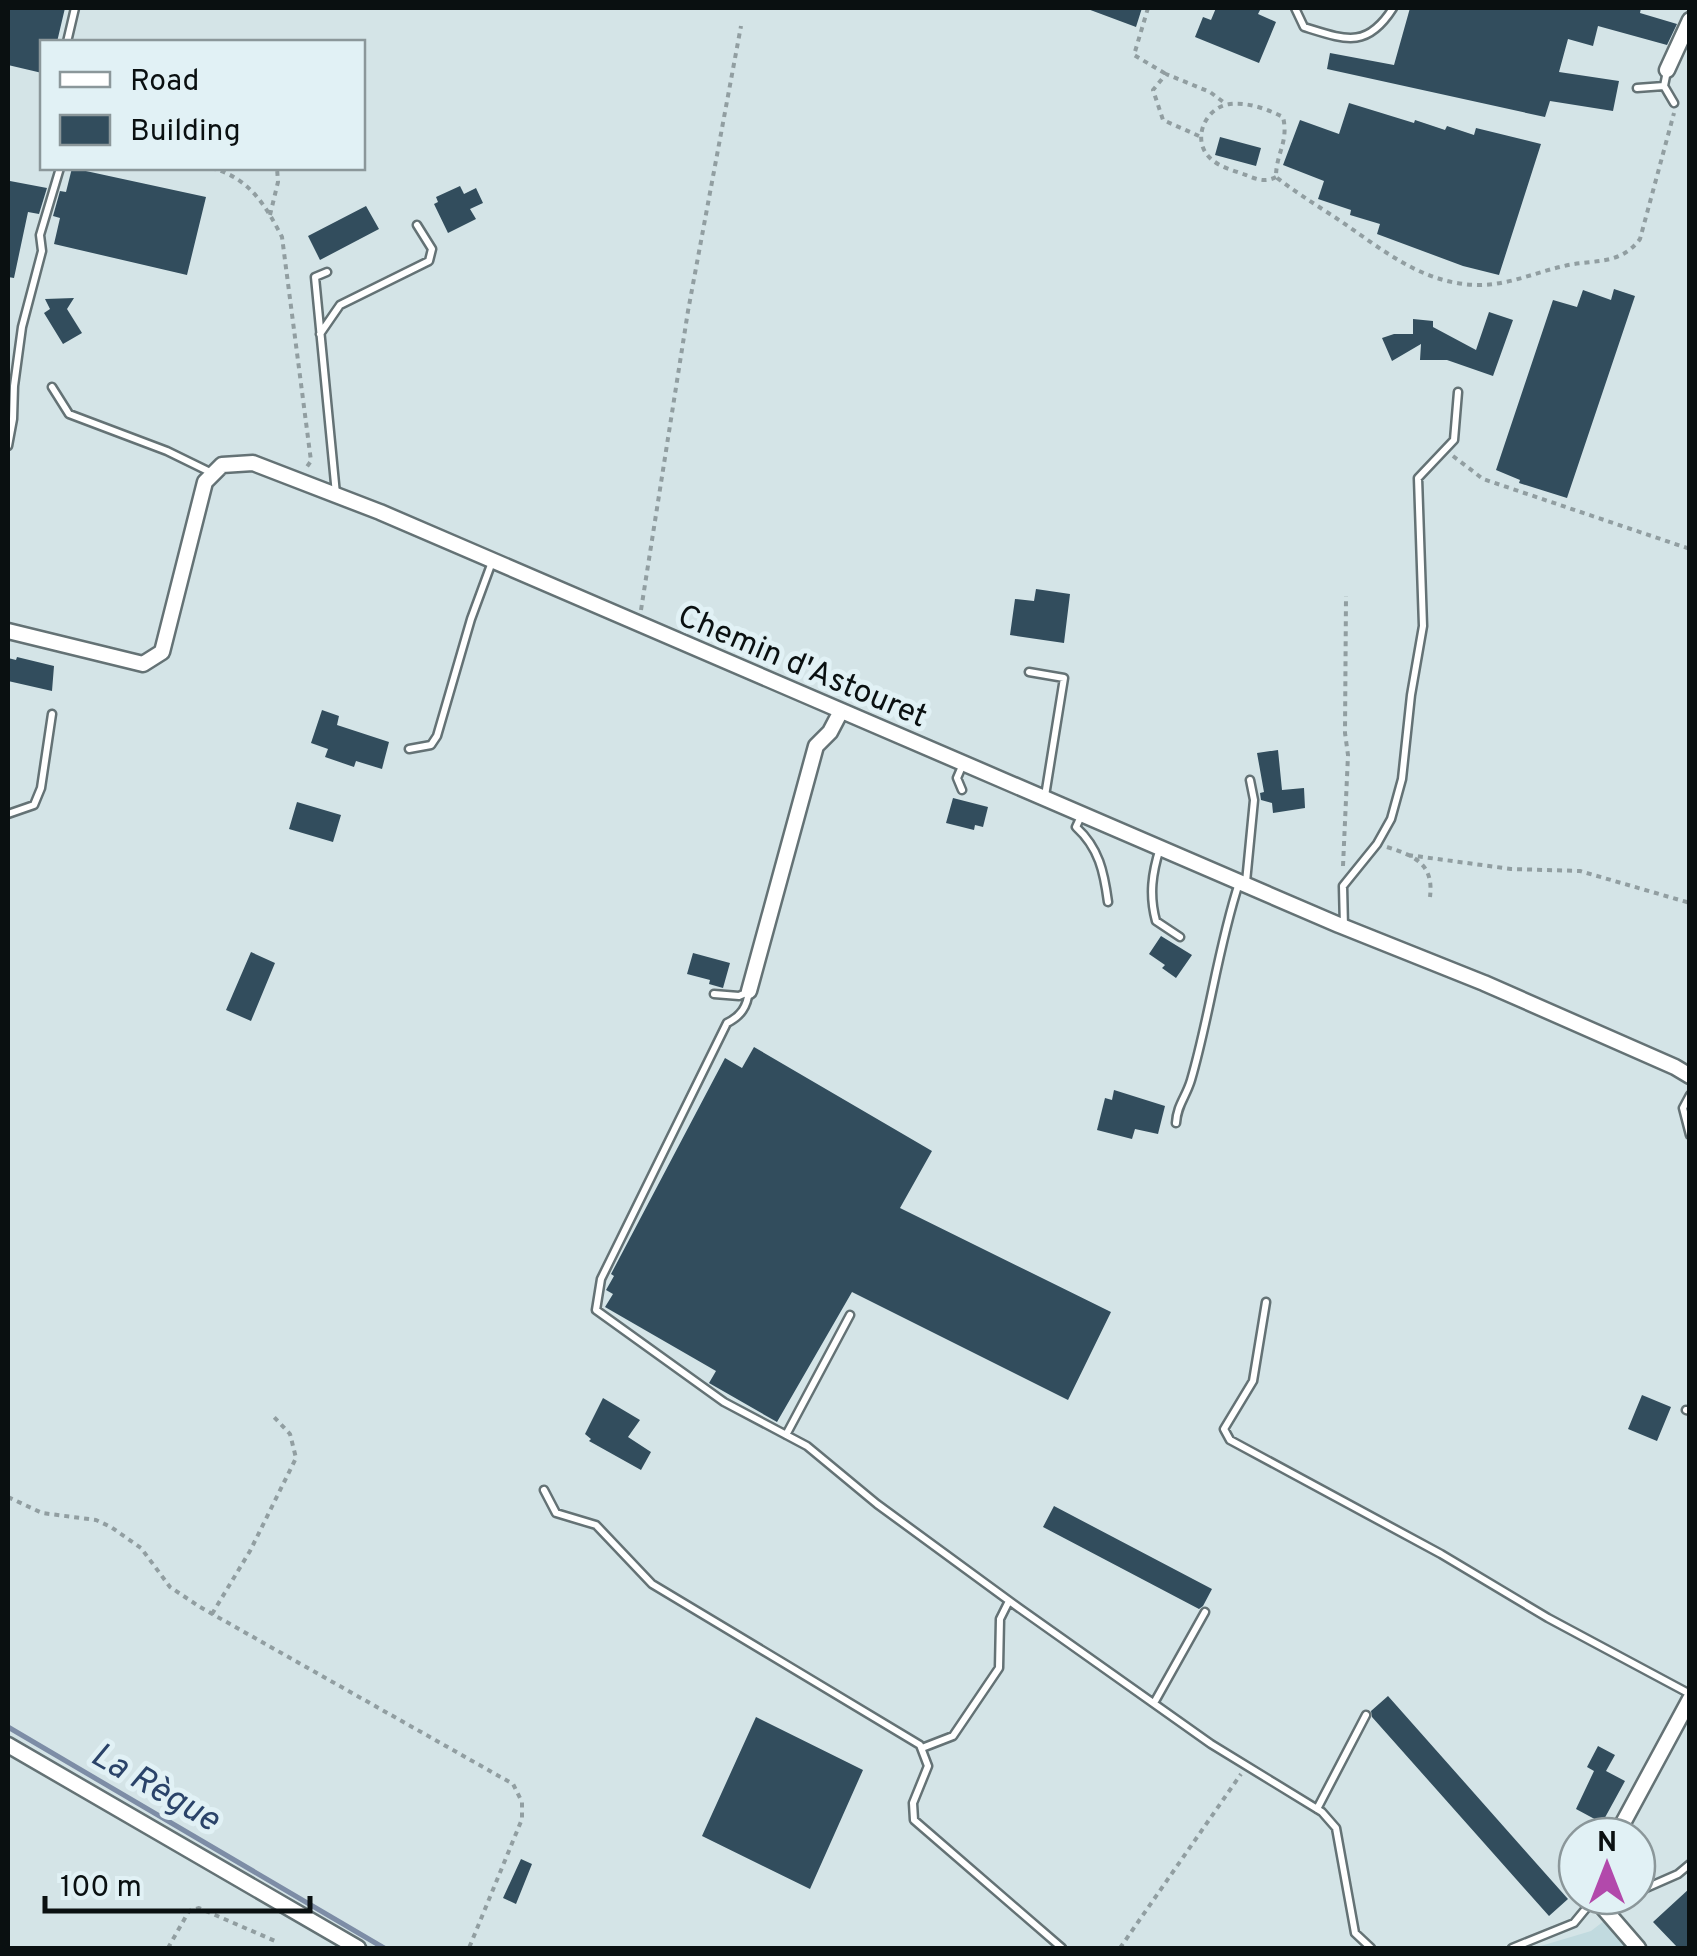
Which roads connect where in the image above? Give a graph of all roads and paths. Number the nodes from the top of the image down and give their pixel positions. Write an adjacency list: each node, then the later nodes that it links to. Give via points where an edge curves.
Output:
1 (75, 8): 7 (lane)
2 (1148, 8): 8 (path, via 1134,55)
3 (1295, 8): 4 (lane, via 1304,27 1363,39)
4 (1394, 8)
5 (1690, 20): 9 (street)
6 (741, 26): 32 (path)
7 (67, 40)
8 (1166, 74): 12 (path); 13 (path, via 1152,90 1162,120)
9 (1665, 78): 10 (lane); 11 (lane)
10 (1637, 88)
11 (1674, 103): 17 (path, via 1674,122 1632,249 1623,257 1507,282 1466,284 1416,270)
12 (1226, 104): 13 (path, via 1210,114); 17 (path, via 1283,117 1287,134)
13 (1200, 136): 17 (path, via 1211,160 1255,178)
14 (59, 170): 24 (lane, via 22,328)
15 (219, 170): 18 (path, via 247,183)
16 (277, 170): 18 (path)
17 (1276, 177)
18 (270, 215): 27 (path, via 286,260 311,461)
19 (418, 225): 21 (lane, via 432,249 428,262 340,306)
20 (327, 272): 21 (lane, via 315,277)
21 (319, 335): 28 (lane)
22 (52, 387): 26 (lane, via 69,414)
23 (1458, 392): 25 (lane, via 1454,440)
24 (8, 446)
25 (1446, 449): 29 (path, via 1483,480); 44 (lane, via 1418,478 1423,626 1398,801)
26 (213, 473): 27 (street, Chemin d'Astouret, via 222,465 253,463); 33 (street, via 205,482 162,652 144,664)
27 (299, 481): 28 (street, Chemin d'Astouret)
28 (336, 495): 30 (street, Chemin d'Astouret)
29 (1690, 549)
30 (492, 561): 32 (street, Chemin d'Astouret); 37 (lane, via 437,736 431,745)
31 (1346, 596): 48 (path)
32 (639, 624): 35 (street, Chemin d'Astouret)
33 (8, 631)
34 (1029, 672): 41 (lane, via 1064,678)
35 (841, 710): 38 (street, Chemin d'Astouret); 54 (street, via 816,746)
36 (52, 714): 43 (lane, via 34,805)
37 (409, 749)
38 (964, 763): 40 (lane, via 957,778); 41 (street, Chemin d'Astouret)
39 (1250, 780): 47 (lane, via 1254,800)
40 (962, 790)
41 (1044, 797): 42 (street, Chemin d'Astouret)
42 (1083, 813): 45 (street, Chemin d'Astouret); 50 (lane, via 1076,827 1097,855)
43 (8, 814)
44 (1378, 844): 46 (path); 48 (lane)
45 (1160, 846): 47 (street, Chemin d'Astouret); 53 (lane, via 1152,905 1156,921)
46 (1408, 855): 49 (path, via 1427,869); 51 (path, via 1580,872)
47 (1243, 882): 52 (street, Chemin d'Astouret); 58 (lane)
48 (1343, 886): 52 (lane)
49 (1430, 897)
50 (1108, 902)
51 (1690, 903)
52 (1344, 928): 56 (street, Chemin d'Astouret)
53 (1180, 937)
54 (749, 992): 55 (lane); 63 (lane, via 678,1118 601,1280 596,1310 724,1402)
55 (714, 994)
56 (1690, 1076)
57 (1690, 1095): 59 (lane, via 1683,1108)
58 (1176, 1123)
59 (1690, 1135)
60 (1266, 1302): 69 (lane, via 1252,1381 1224,1428 1230,1440)
61 (850, 1315): 63 (lane)
62 (274, 1417): 68 (path, via 290,1434 296,1458)
63 (786, 1435): 66 (lane)
64 (544, 1490): 73 (lane, via 556,1512 596,1525 652,1584)
65 (8, 1497): 68 (path, via 42,1513 112,1527 141,1548 170,1587)
66 (1009, 1600): 70 (lane); 73 (lane, via 1000,1619 999,1668 953,1736)
67 (1205, 1612): 70 (lane)
68 (212, 1614): 84 (path, via 513,1784 522,1819)
69 (1690, 1696): 76 (street)
70 (1154, 1703): 74 (lane)
71 (1366, 1715): 75 (lane)
72 (8, 1745): 83 (street)
73 (922, 1748): 85 (lane, via 928,1766 913,1803 914,1820)
74 (1246, 1766): 75 (lane); 86 (path)
75 (1317, 1809): 87 (lane, via 1336,1828 1355,1933)
76 (1627, 1816)
77 (1690, 1864): 78 (lane)
78 (1657, 1883)
79 (1581, 1916): 88 (lane)
80 (1609, 1916): 89 (street)
81 (275, 1940): 82 (path, via 199,1908 189,1910)
82 (168, 1948)
83 (358, 1948)
84 (469, 1948)
85 (1062, 1948)
86 (1120, 1948)
87 (1371, 1948)
88 (1512, 1948)
89 (1638, 1948)

